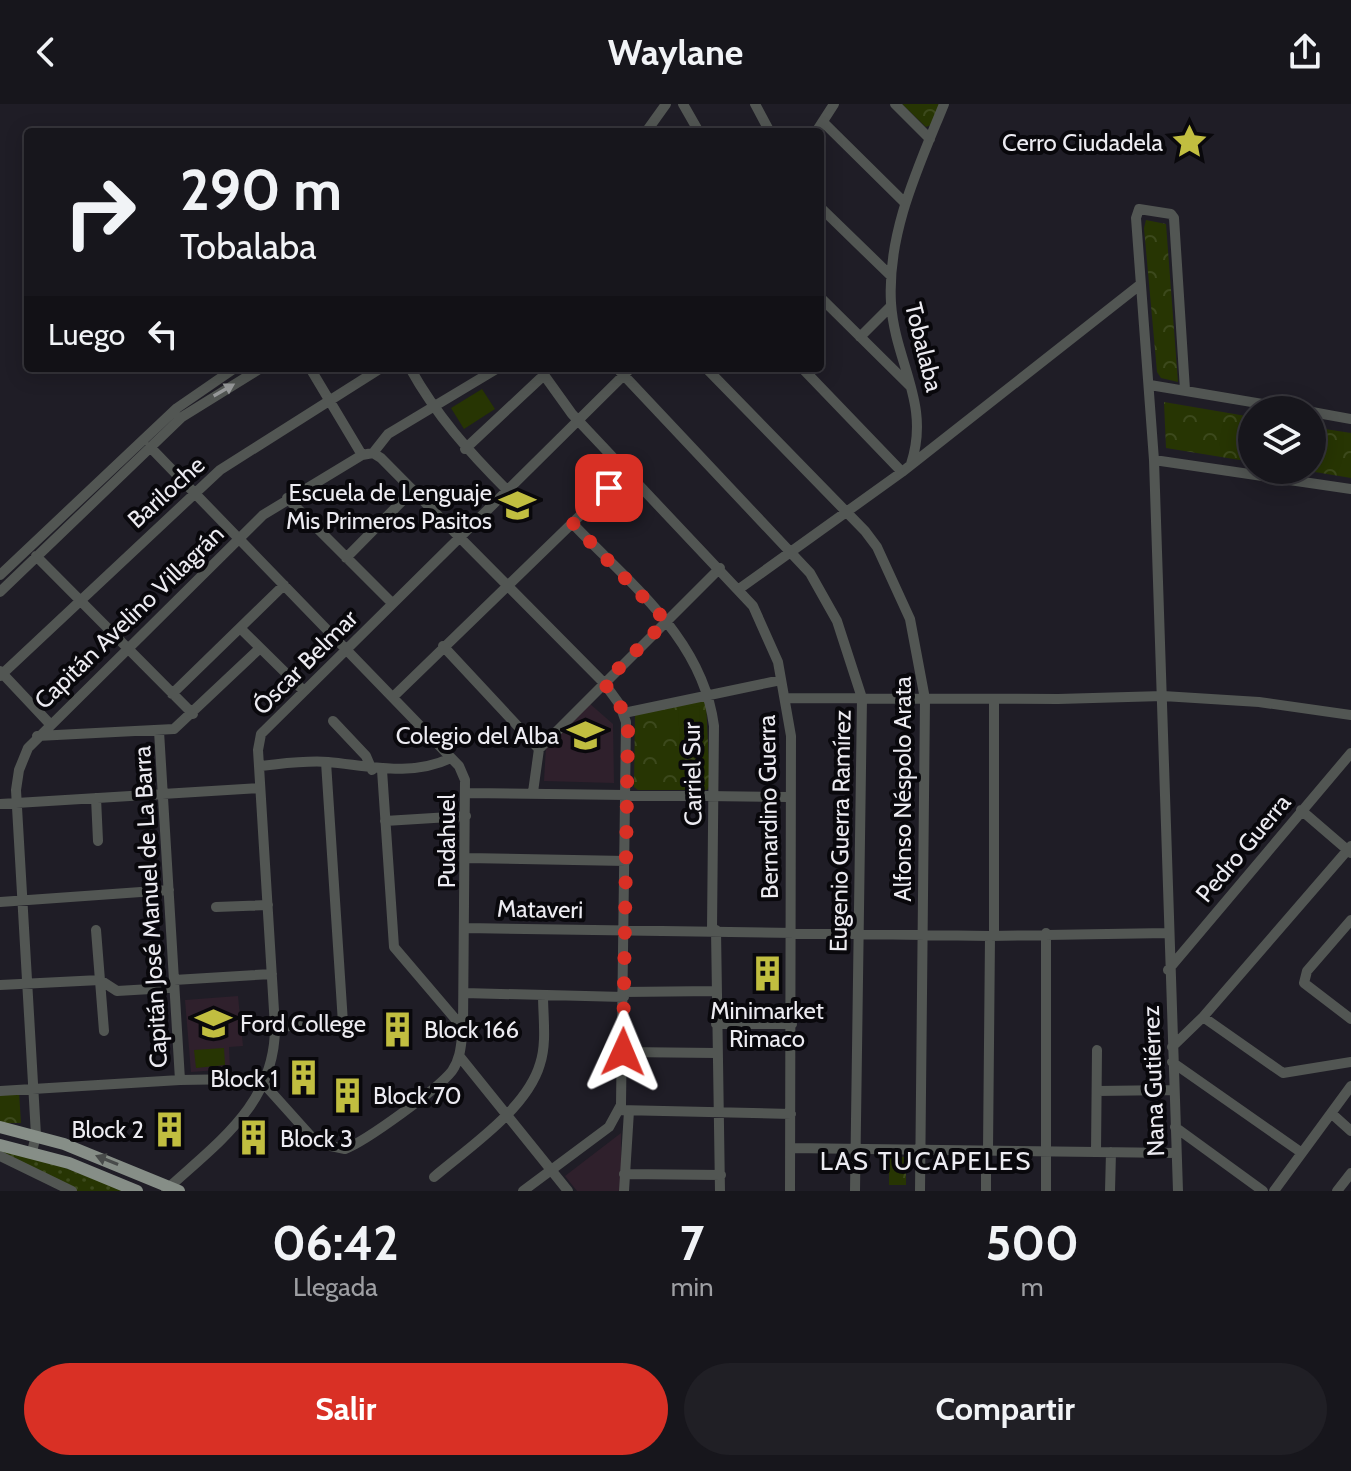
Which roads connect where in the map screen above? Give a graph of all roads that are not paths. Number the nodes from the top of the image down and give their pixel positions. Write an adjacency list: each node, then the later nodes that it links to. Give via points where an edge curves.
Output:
1 (666, 104): 8 (street)
2 (683, 104): 9 (street)
3 (755, 104): 10 (street)
4 (895, 104): 12 (street)
5 (944, 104): 12 (street, Tobalaba)
6 (829, 106): 7 (street)
7 (823, 122): 11 (street); 13 (street)
8 (649, 128)
9 (697, 128)
10 (768, 128)
11 (819, 128)
12 (930, 139): 13 (street, Tobalaba)
13 (905, 203): 15 (street, Tobalaba)
14 (824, 211): 15 (street)
15 (891, 276): 18 (street, Tobalaba)
16 (1141, 284): 31 (street, Nana Gutiérrez); 33 (street, Nana Gutiérrez, via 1136,213 1139,209 1171,214); 44 (street)
17 (824, 301): 19 (street)
18 (891, 306): 19 (street); 32 (street, Tobalaba)
19 (860, 337): 32 (street)
20 (229, 372): 59 (street, via 177,408)
21 (254, 372): 40 (street, one-way to 21, via 193,408)
22 (313, 372): 34 (street)
23 (374, 372): 34 (street, Bariloche)
24 (412, 372): 36 (street)
25 (491, 372): 36 (street, Capitán Avelino Villagrán)
26 (541, 372): 39 (street, Bernardino Guerra); 41 (street)
27 (623, 372): 39 (street, Óscar Belmar)
28 (625, 372): 55 (street, Eugenio Guerra Ramírez)
29 (710, 372): 51 (street, Alfonso Néspolo Arata)
30 (806, 372): 44 (street)
31 (1150, 385): 33 (street); 43 (street, Nana Gutiérrez)
32 (912, 387): 44 (street, Tobalaba, via 919,426)
33 (1185, 390): 35 (street)
34 (329, 398): 42 (street); 49 (street, Bariloche)
35 (1238, 399)
36 (431, 407): 41 (street); 42 (street, Capitán Avelino Villagrán)
37 (1326, 415): 38 (street)
38 (1351, 419)
39 (578, 421): 45 (street, Bernardino Guerra); 48 (street, Óscar Belmar)
40 (150, 447): 49 (street, Pudahuel); 56 (street)
41 (465, 449): 48 (street)
42 (367, 454): 47 (street); 50 (street, Capitán Avelino Villagrán)
43 (1154, 460): 46 (street); 78 (street, Nana Gutiérrez)
44 (907, 468): 51 (street)
45 (627, 470): 52 (street); 58 (street, Bernardino Guerra)
46 (1351, 489)
47 (413, 490): 53 (street); 57 (street)
48 (507, 490): 53 (street, Óscar Belmar)
49 (193, 492): 54 (street, Pudahuel); 64 (street, Bariloche)
50 (287, 498): 54 (street, Capitán Avelino Villagrán); 57 (street)
51 (847, 512): 55 (street); 82 (street, Alfonso Néspolo Arata, via 877,547 904,600)
52 (573, 524): 61 (street); 66 (street, Carriel Sur)
53 (460, 537): 61 (street); 65 (street, Óscar Belmar)
54 (238, 538): 60 (street, Pudahuel); 71 (street, Capitán Avelino Villagrán)
55 (792, 553): 62 (street); 81 (street, Eugenio Guerra Ramírez, via 837,621)
56 (36, 556): 63 (street); 64 (street)
57 (346, 558): 65 (street)
58 (720, 568): 62 (street, Bernardino Guerra); 66 (street)
59 (0, 575)
60 (284, 585): 67 (street); 70 (street, Pudahuel)
61 (507, 585): 68 (street); 74 (street)
62 (739, 589): 73 (street, Bernardino Guerra, via 767,631)
63 (0, 592)
64 (79, 600): 71 (street); 72 (street, Bariloche)
65 (392, 603): 70 (street, Óscar Belmar)
66 (666, 621): 74 (street); 77 (street, Carriel Sur, via 696,663)
67 (240, 628): 69 (street); 76 (street)
68 (443, 646): 79 (street); 91 (street)
69 (260, 648): 75 (street); 85 (street)
70 (346, 649): 75 (street, Óscar Belmar); 79 (street, Pudahuel)
71 (127, 650): 76 (street); 88 (street, Capitán Avelino Villagrán)
72 (1, 673): 88 (street)
73 (781, 680): 77 (street); 80 (street, Bernardino Guerra)
74 (604, 683): 84 (street); 91 (street)
75 (304, 691): 95 (street, Óscar Belmar, via 261,734)
76 (172, 694): 85 (street)
77 (709, 696): 84 (street); 102 (street, Carriel Sur)
78 (1163, 696): 83 (street); 86 (street); 126 (street, Nana Gutiérrez)
79 (393, 697): 93 (street, Pudahuel)
80 (786, 698): 81 (street); 103 (street, Bernardino Guerra)
81 (862, 698): 82 (street); 127 (street, Eugenio Guerra Ramírez)
82 (925, 699): 83 (street); 128 (street, Alfonso Néspolo Arata)
83 (994, 699): 129 (street)
84 (624, 713): 101 (street)
85 (193, 714): 89 (street, via 174,729)
86 (1351, 715)
87 (333, 721): 96 (street)
88 (49, 723): 90 (street, Capitán Avelino Villagrán)
89 (159, 731): 90 (street); 98 (street, Capitán José Manuel de La Barra)
90 (37, 736): 105 (street, Capitán Avelino Villagrán, via 19,770)
91 (539, 749): 99 (street)
92 (1351, 753): 107 (street, Pedro Guerra)
93 (451, 758): 96 (street, via 436,765); 100 (street, Pudahuel, via 463,773)
94 (326, 762): 95 (street); 96 (street); 144 (street, via 343,1023)
95 (259, 766): 97 (street, Óscar Belmar)
96 (377, 770): 109 (street)
97 (260, 788): 98 (street); 117 (street, Óscar Belmar)
98 (163, 792): 104 (street); 114 (street, Capitán José Manuel de La Barra)
99 (533, 792): 100 (street); 101 (street)
100 (467, 793): 108 (street, Pudahuel)
101 (627, 795): 102 (street); 113 (street)
102 (714, 795): 103 (street); 123 (street, Carriel Sur)
103 (789, 797): 124 (street, Bernardino Guerra)
104 (96, 798): 105 (street); 110 (street)
105 (16, 803): 106 (street); 115 (street, Capitán Avelino Villagrán)
106 (0, 804)
107 (1301, 810): 111 (street); 130 (street, Pedro Guerra)
108 (466, 816): 109 (street); 112 (street, Pudahuel)
109 (385, 821): 145 (street, via 394,947)
110 (98, 841)
111 (1350, 850): 140 (street)
112 (466, 858): 113 (street); 120 (street, Pudahuel)
113 (626, 861): 122 (street)
114 (169, 890): 115 (street); 133 (street, Capitán José Manuel de La Barra)
115 (22, 900): 116 (street); 134 (street, Capitán Avelino Villagrán)
116 (0, 902)
117 (268, 905): 118 (street); 131 (street, Óscar Belmar)
118 (216, 907)
119 (1351, 920): 141 (street, via 1307,971 1304,983)
120 (465, 928): 122 (street, Mataveri); 137 (street, Pudahuel)
121 (96, 930): 132 (street)
122 (625, 930): 123 (street, Mataveri); 138 (street)
123 (714, 930): 124 (street, Mataveri); 136 (street, Carriel Sur)
124 (791, 932): 127 (street, Mataveri); 143 (street, Bernardino Guerra)
125 (1046, 933): 126 (street, Mataveri); 129 (street, Mataveri); 175 (street)
126 (1168, 933): 130 (street, Nana Gutiérrez)
127 (859, 934): 128 (street, Mataveri); 172 (street, Eugenio Guerra Ramírez)
128 (923, 934): 129 (street, Mataveri); 173 (street, Alfonso Néspolo Arata)
129 (992, 936): 174 (street)
130 (1168, 970): 147 (street, Nana Gutiérrez)
131 (272, 974): 133 (street); 144 (street, Óscar Belmar)
132 (100, 980): 133 (street, via 117,991 168,988); 134 (street); 146 (street)
133 (174, 980): 154 (street, Capitán José Manuel de La Barra)
134 (27, 984): 135 (street); 157 (street, Capitán Avelino Villagrán)
135 (0, 985)
136 (716, 991): 138 (street); 142 (street, Carriel Sur)
137 (464, 993): 139 (street); 145 (street, Pudahuel)
138 (624, 994): 139 (street); 149 (street)
139 (543, 995): 165 (street, via 541,1062)
140 (1203, 1017): 147 (street); 153 (street, via 1283,1073)
141 (1351, 1019)
142 (716, 1024): 143 (street); 150 (street, Carriel Sur)
143 (792, 1024): 164 (street, Bernardino Guerra)
144 (275, 1027): 155 (street, Óscar Belmar, via 274,1055)
145 (463, 1028): 151 (street, Pudahuel)
146 (104, 1031)
147 (1172, 1047): 152 (street, Nana Gutiérrez)
148 (1097, 1050): 160 (street)
149 (623, 1052): 150 (street); 161 (street)
150 (716, 1053): 162 (street, Carriel Sur)
151 (460, 1057): 155 (street, via 450,1073 345,1149 317,1143); 165 (street)
152 (1172, 1062): 158 (street, Nana Gutiérrez); 180 (street)
153 (1351, 1062)
154 (180, 1080): 155 (street); 157 (street)
155 (264, 1084): 187 (street, Óscar Belmar, via 242,1120)
156 (1351, 1086): 163 (street)
157 (33, 1089): 159 (street); 169 (street, Capitán Avelino Villagrán)
158 (1173, 1090): 160 (street); 167 (street, Nana Gutiérrez)
159 (0, 1091)
160 (1097, 1091): 177 (street)
161 (624, 1110): 162 (street); 182 (street); 184 (street)
162 (716, 1112): 164 (street); 185 (street, Carriel Sur)
163 (1331, 1113): 168 (street); 180 (street)
164 (791, 1114): 171 (street, Bernardino Guerra)
165 (505, 1117): 182 (street); 186 (street)
166 (0, 1127): 169 (main road)
167 (1175, 1127): 179 (street, Nana Gutiérrez); 201 (street)
168 (1351, 1131)
169 (36, 1135): 176 (street, Capitán Avelino Villagrán); 187 (main road, one-way to 169)
170 (0, 1145): 176 (main road)
171 (790, 1148): 172 (street); 194 (street, Bernardino Guerra)
172 (856, 1149): 173 (street); 195 (street, Eugenio Guerra Ramírez)
173 (921, 1150): 174 (street); 196 (street, Alfonso Néspolo Arata)
174 (987, 1151): 175 (street); 197 (street)
175 (1046, 1151): 177 (street); 198 (street)
176 (32, 1152): 189 (main road)
177 (1096, 1152): 178 (street)
178 (1111, 1152): 179 (street); 199 (street)
179 (1176, 1153): 200 (street, Nana Gutiérrez)
180 (1302, 1153): 202 (street)
181 (0, 1156): 188 (street)
182 (550, 1171): 190 (street); 191 (street)
183 (1351, 1173): 203 (street)
184 (624, 1174): 185 (street); 192 (street)
185 (721, 1175): 193 (street, Carriel Sur)
186 (434, 1177)
187 (171, 1190)
188 (72, 1191)
189 (137, 1191)
190 (523, 1191)
191 (568, 1191)
192 (624, 1191)
193 (720, 1191)
194 (790, 1191)
195 (855, 1191)
196 (920, 1191)
197 (986, 1191)
198 (1046, 1191)
199 (1110, 1191)
200 (1178, 1191)
201 (1263, 1191)
202 (1274, 1191)
203 (1337, 1191)

